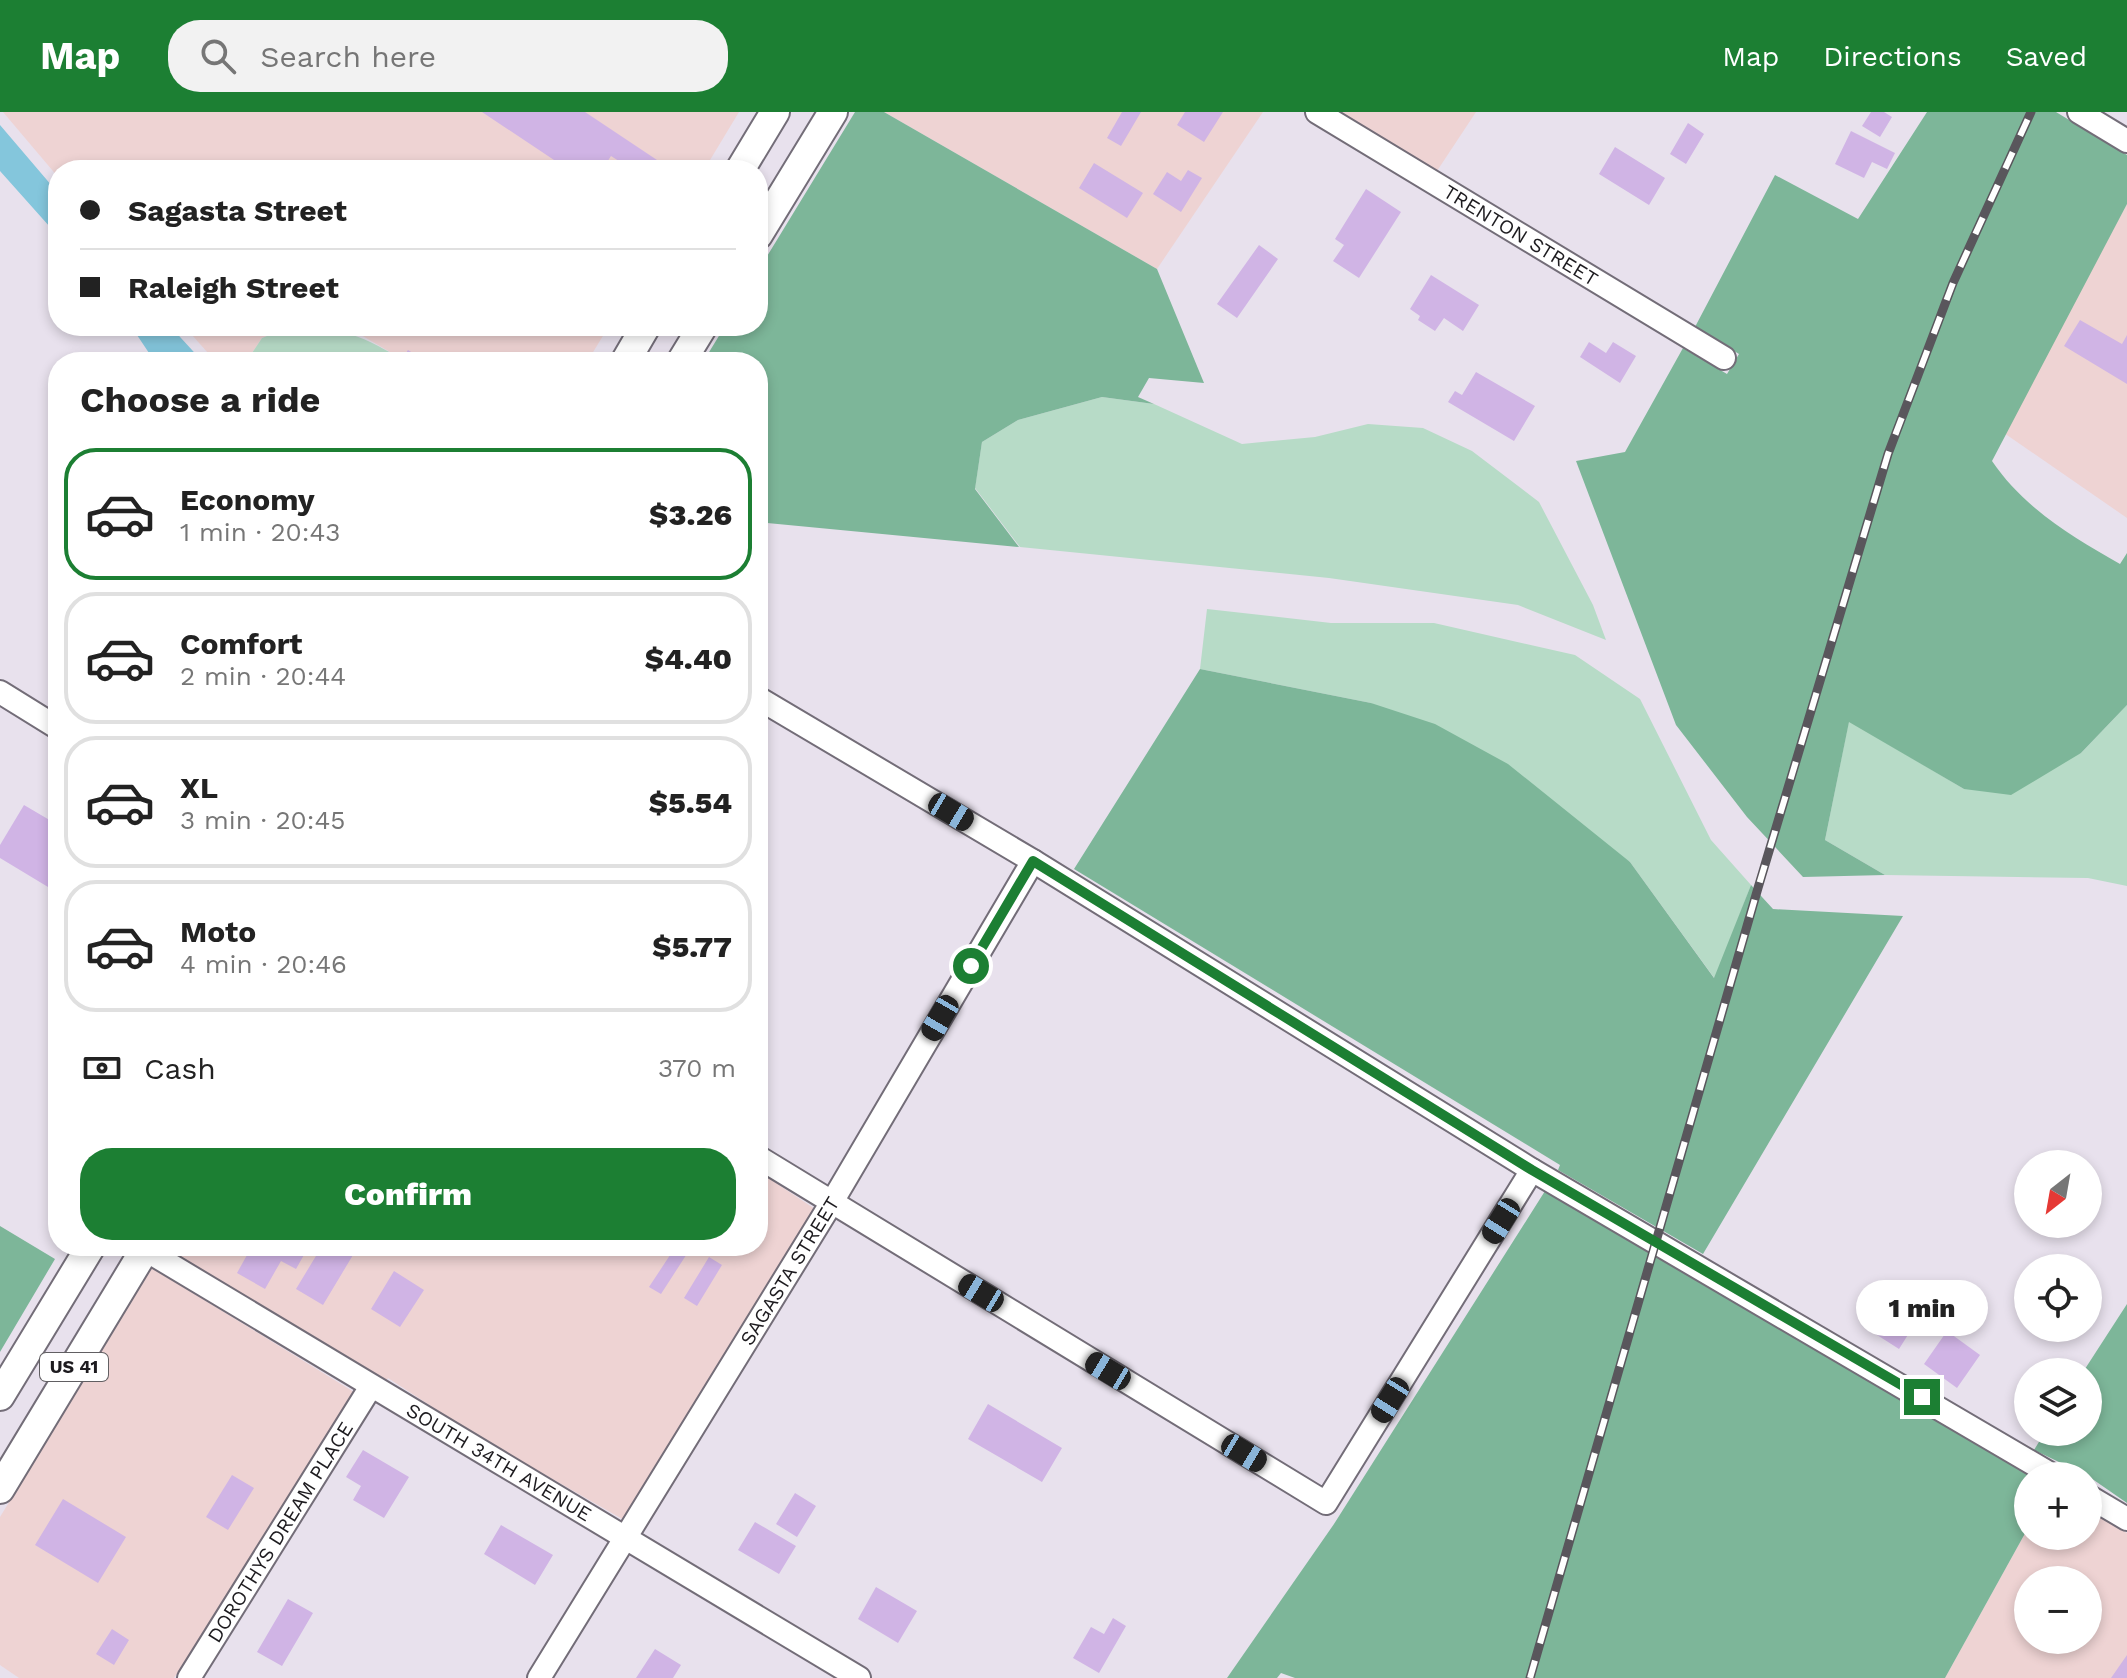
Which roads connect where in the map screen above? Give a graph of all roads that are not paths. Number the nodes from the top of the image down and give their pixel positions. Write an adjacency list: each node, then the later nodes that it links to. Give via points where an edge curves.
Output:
1 (775, 112): 6 (main road)
2 (833, 112): 7 (main road)
3 (1317, 112): 8 (street, TRENTON STREET)
4 (2079, 112): 5 (street)
5 (2127, 141)
6 (746, 160)
7 (768, 219)
8 (1724, 358)
9 (0, 692): 11 (street)
10 (768, 704): 12 (street)
11 (48, 722)
12 (1033, 861): 14 (street); 15 (street, SAGASTA STREET)
13 (768, 1163): 15 (street)
14 (1532, 1170): 15 (street, via 1326,1503); 21 (street)
15 (832, 1202): 25 (street, SAGASTA STREET)
16 (85, 1256): 20 (main road, US 41)
17 (139, 1256): 22 (main road, US 41)
18 (158, 1256): 19 (street, SOUTH 34TH AVENUE)
19 (370, 1388): 25 (street, SOUTH 34TH AVENUE); 26 (street, DOROTHYS DREAM PLACE)
20 (0, 1396)
21 (2030, 1462)
22 (0, 1489)
23 (2102, 1504): 24 (street)
24 (2127, 1519)
25 (627, 1536): 27 (street, SAGASTA STREET); 28 (street, SOUTH 34TH AVENUE)
26 (189, 1678)
27 (539, 1678)
28 (859, 1678)

